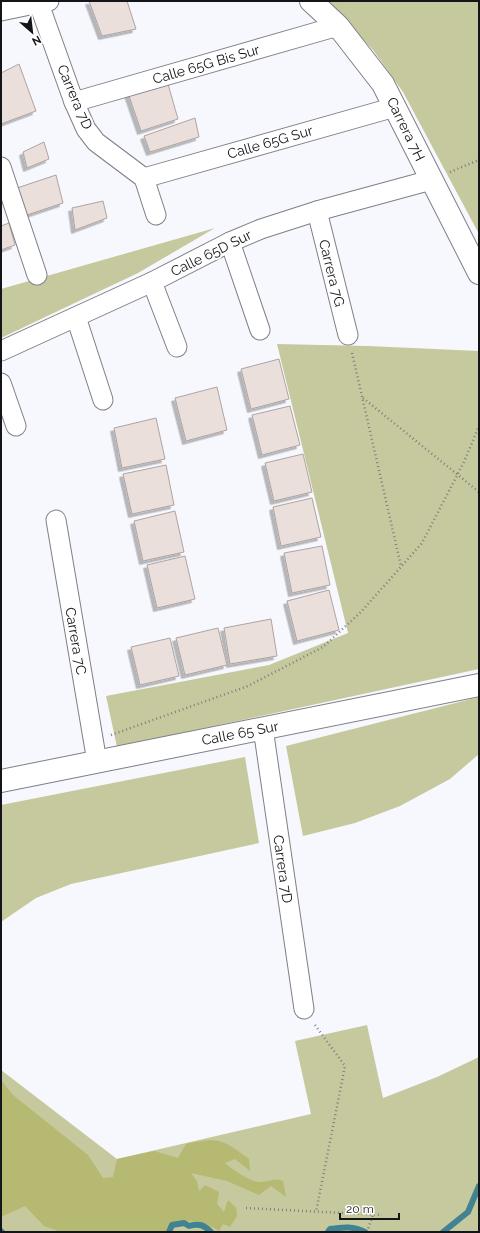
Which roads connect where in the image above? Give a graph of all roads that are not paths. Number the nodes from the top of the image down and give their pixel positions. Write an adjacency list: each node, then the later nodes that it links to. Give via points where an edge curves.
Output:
1 (311, 1): 4 (street, Carrera 7H)
2 (44, 2): 3 (street); 5 (street, Carrera 7D)
3 (1, 11)
4 (338, 26): 5 (street, Calle 65G Bis Sur); 6 (street, Carrera 7H, via 384,84)
5 (74, 102): 8 (street, Carrera 7D, via 86,129 96,142)
6 (395, 107): 8 (street, Calle 65G Sur); 9 (street, Carrera 7H)
7 (1, 168): 14 (street)
8 (144, 178): 11 (street)
9 (430, 180): 10 (street, Calle 65D Sur); 13 (street, Carrera 7H)
10 (317, 211): 12 (street, Calle 65D Sur); 18 (street, Carrera 7G)
11 (156, 215)
12 (230, 242): 15 (street, Calle 65D Sur); 17 (street)
13 (479, 273)
14 (37, 275)
15 (152, 282): 16 (street, Calle 65D Sur); 19 (street)
16 (76, 317): 20 (street, Calle 65D Sur); 22 (street)
17 (260, 330)
18 (348, 335)
19 (178, 347)
20 (1, 351)
21 (1, 383): 23 (street)
22 (103, 400)
23 (16, 426)
24 (56, 520): 27 (street, Carrera 7C)
25 (479, 685): 26 (street, Calle 65 Sur)
26 (263, 728): 27 (street, Calle 65 Sur); 29 (street, Carrera 7D)
27 (95, 752): 28 (street, Calle 65 Sur)
28 (1, 782)
29 (304, 1009)

